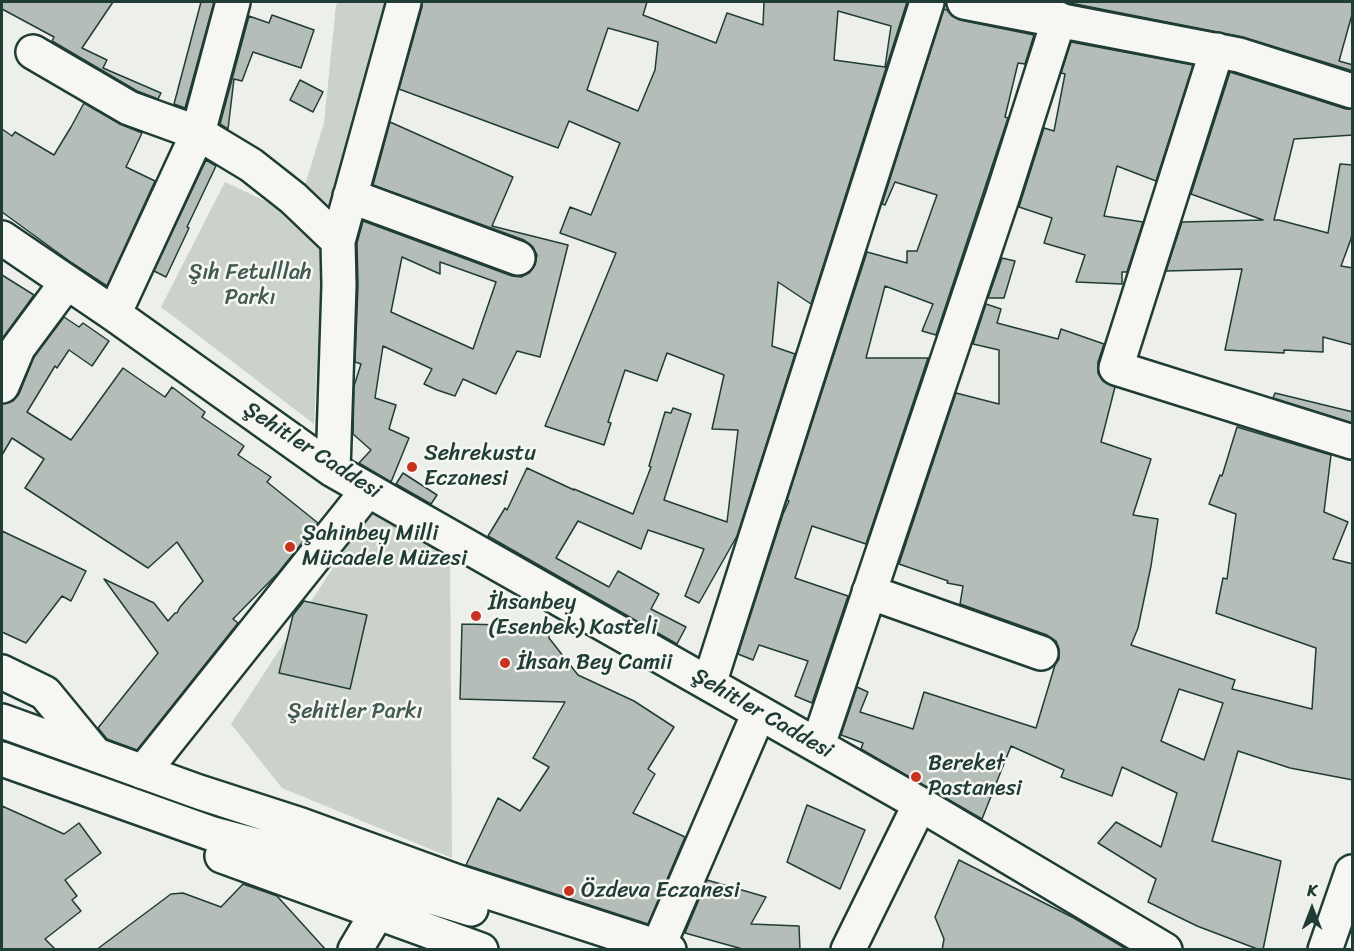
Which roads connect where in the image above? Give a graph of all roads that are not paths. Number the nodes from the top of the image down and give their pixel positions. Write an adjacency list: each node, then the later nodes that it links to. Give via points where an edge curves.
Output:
1 (233, 2): 9 (street)
2 (404, 2): 10 (street)
3 (927, 2): 23 (street)
4 (964, 2): 5 (street)
5 (1059, 19): 6 (street); 20 (street)
6 (1217, 50): 8 (street); 17 (street, via 1116,368)
7 (33, 52): 9 (street, via 129,108)
8 (1353, 91)
9 (198, 133): 12 (street, via 251,165); 15 (street)
10 (350, 196): 12 (street); 13 (street)
11 (2, 238): 14 (street, Şehitler Caddesi)
12 (338, 241): 18 (street)
13 (518, 258)
14 (67, 282): 15 (street, Şehitler Caddesi); 16 (street, via 18,348)
15 (114, 314): 18 (street, Şehitler Caddesi)
16 (2, 386)
17 (1353, 442)
18 (333, 471): 19 (street, Şehitler Caddesi)
19 (368, 490): 23 (street, Şehitler Caddesi); 30 (street)
20 (869, 592): 21 (street); 26 (street)
21 (1041, 653)
22 (2, 672): 27 (street, via 45,693)
23 (709, 684): 24 (street, Şehitler Caddesi)
24 (759, 712): 26 (street, Şehitler Caddesi); 36 (street)
25 (4, 722): 27 (street); 32 (street)
26 (818, 746): 31 (street, Şehitler Caddesi)
27 (95, 754): 30 (street)
28 (2, 759): 32 (street, via 213,834)
29 (2, 765): 34 (street, via 180,840)
30 (143, 772): 36 (street, via 458,882)
31 (920, 804): 39 (street); 40 (street, Şehitler Caddesi)
32 (293, 855): 38 (street)
33 (1353, 872): 41 (street)
34 (377, 913): 35 (street); 37 (street)
35 (474, 948)
36 (663, 948)
37 (356, 950)
38 (606, 950)
39 (848, 950)
40 (1165, 950)
41 (1324, 950)

